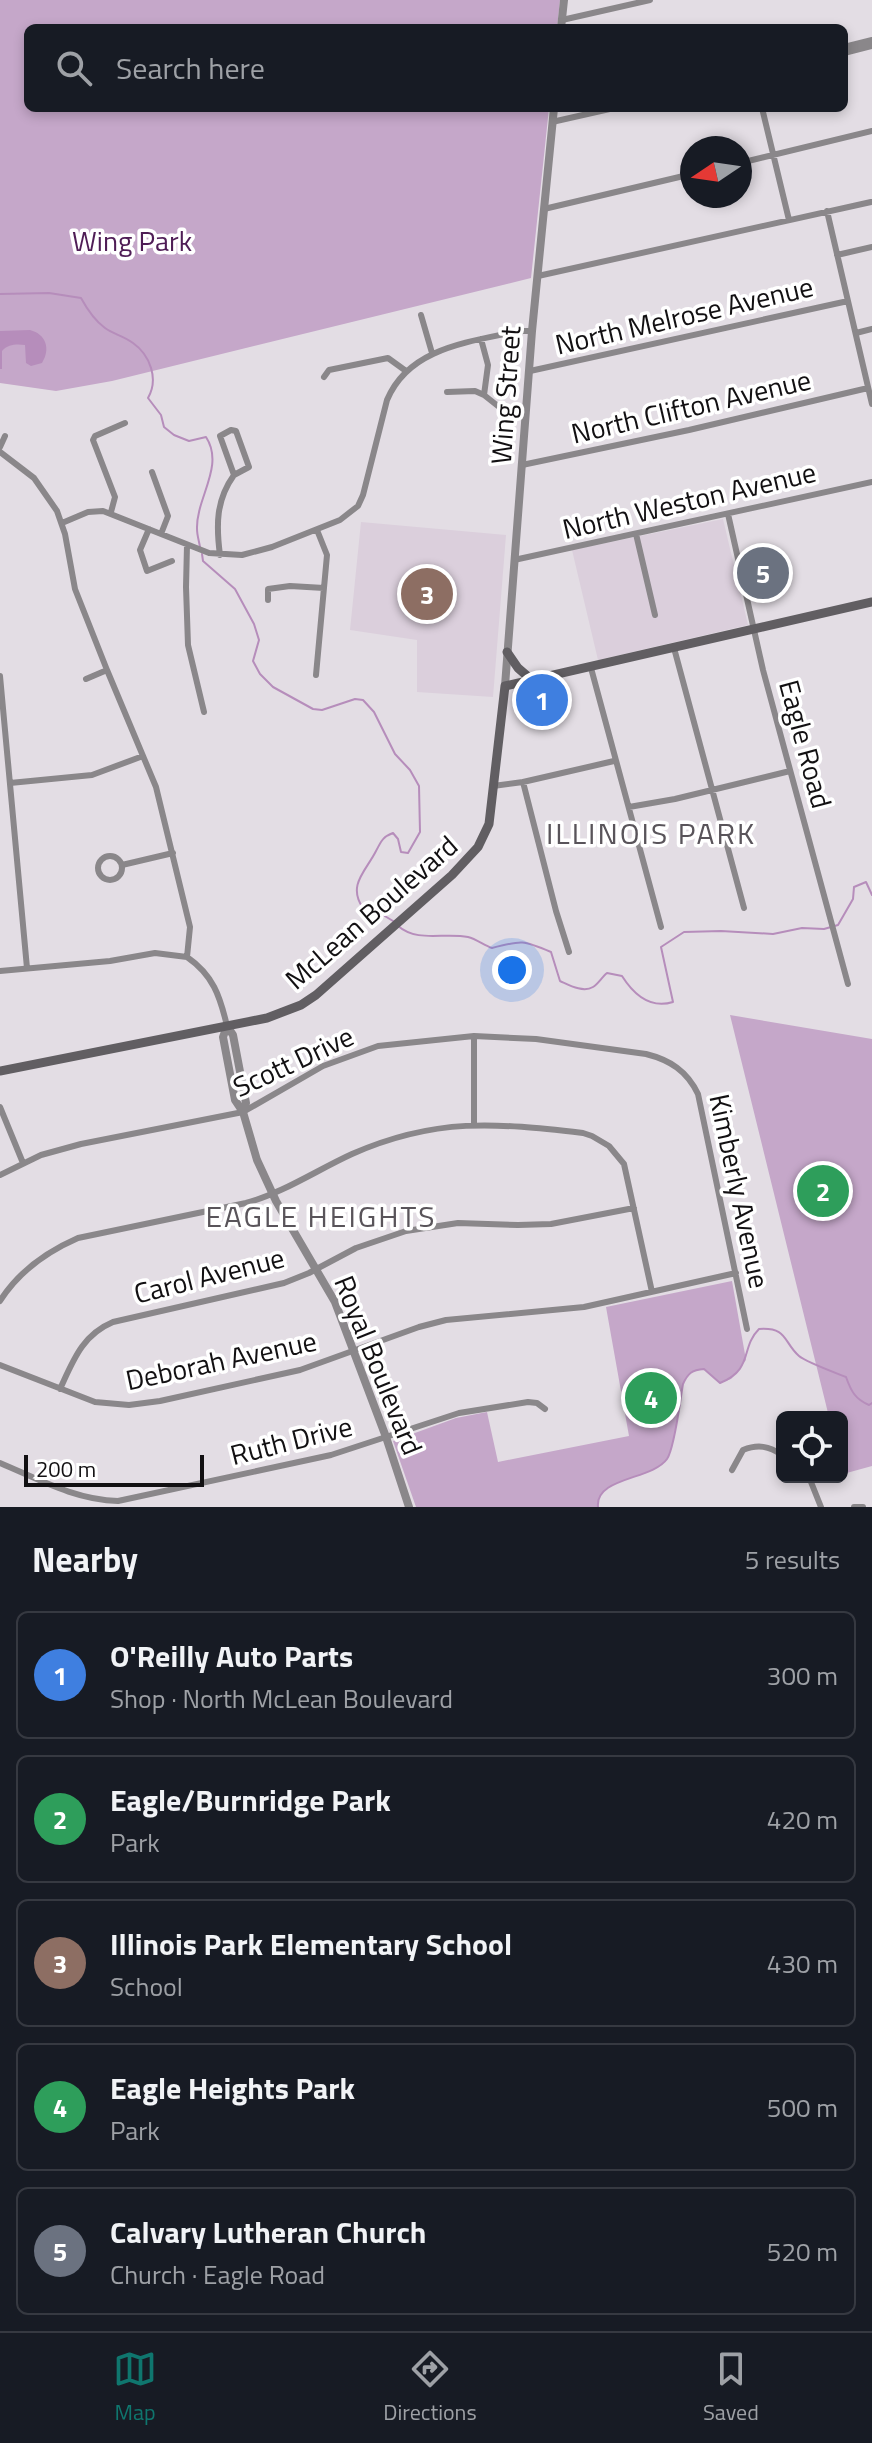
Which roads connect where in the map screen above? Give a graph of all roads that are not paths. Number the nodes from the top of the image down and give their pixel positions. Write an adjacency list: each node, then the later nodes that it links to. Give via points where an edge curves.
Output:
1 (564, 0): 3 (street)
2 (650, 0): 3 (street)
3 (562, 24)
4 (872, 40): 6 (street)
5 (872, 46): 7 (street)
6 (848, 49)
7 (848, 49)
8 (553, 112): 12 (street, Wing Street)
9 (581, 112): 12 (street)
10 (593, 112): 12 (street)
11 (763, 112): 14 (street)
12 (552, 120): 18 (street, Wing Street)
13 (872, 131): 14 (street)
14 (773, 155): 15 (street); 20 (street)
15 (752, 160)
16 (680, 177): 18 (street)
17 (871, 202): 19 (street)
18 (543, 209): 23 (street, Wing Street)
19 (827, 211): 20 (street); 22 (street)
20 (789, 220): 23 (street)
21 (872, 247): 22 (street)
22 (837, 255): 24 (street)
23 (538, 276): 27 (street, Wing Street)
24 (848, 301): 28 (street); 32 (street, North Melrose Avenue)
25 (421, 315): 30 (street)
26 (872, 329): 28 (street)
27 (532, 331): 29 (street); 32 (street, Wing Street)
28 (856, 333): 34 (street)
29 (481, 339): 30 (street); 36 (street, via 488,365)
30 (432, 353): 31 (street)
31 (406, 371): 33 (street, via 384,358 329,370); 50 (street, via 387,400 361,502 349,515)
32 (530, 371): 42 (street, Wing Street)
33 (324, 377)
34 (868, 388): 37 (street); 42 (street, North Clifton Avenue)
35 (447, 392): 36 (street)
36 (484, 395): 38 (street)
37 (872, 404)
38 (508, 414)
39 (125, 423): 46 (street, via 93,440 115,497)
40 (5, 436): 41 (street)
41 (0, 449): 48 (street, via 34,478)
42 (522, 465): 55 (street, Wing Street)
43 (152, 472): 51 (street, via 168,516)
44 (234, 475): 44 (street, via 249,467 236,431 231,430 220,436); 54 (street, via 218,511)
45 (872, 482): 47 (street, North Weston Avenue)
46 (111, 512): 48 (street, via 93,511); 49 (street)
47 (728, 514): 52 (street, North Weston Avenue); 61 (street, Eagle Road)
48 (62, 523): 65 (street, via 75,589)
49 (149, 529): 51 (street); 56 (street, via 140,550 147,571)
50 (317, 530): 54 (street, via 256,553); 57 (street, via 327,555)
51 (161, 534): 53 (street)
52 (636, 534): 55 (street, North Weston Avenue); 60 (street)
53 (189, 546): 54 (street); 71 (street, via 188,645)
54 (220, 555)
55 (514, 560): 63 (street, Wing Street)
56 (172, 561)
57 (324, 588): 58 (street, via 268,589); 66 (street)
58 (268, 600)
59 (872, 602): 61 (main road)
60 (655, 615)
61 (755, 630): 62 (main road); 74 (street, Eagle Road)
62 (674, 648): 64 (main road); 78 (street)
63 (507, 652): 69 (main road); 70 (street, Wing Street)
64 (591, 668): 69 (main road); 73 (street)
65 (107, 670): 68 (street); 72 (street)
66 (316, 675)
67 (0, 676): 76 (street)
68 (86, 679)
69 (533, 681): 70 (main road)
70 (505, 686): 77 (main road, McLean Boulevard)
71 (204, 712)
72 (143, 756): 76 (street, via 92,775); 80 (street)
73 (614, 761): 75 (street); 79 (street)
74 (790, 771): 78 (street); 88 (street, Eagle Road)
75 (523, 782): 77 (street); 84 (street)
76 (10, 783): 86 (street)
77 (493, 786): 89 (main road, McLean Boulevard, via 489,824 467,861 301,1005)
78 (712, 789): 79 (street); 82 (street)
79 (629, 807): 83 (street)
80 (173, 853): 81 (street); 85 (street, via 190,927)
81 (122, 865)
82 (744, 908)
83 (661, 927)
84 (569, 952)
85 (187, 957): 86 (street, via 155,953); 89 (street, Royal Boulevard, via 213,981)
86 (27, 968): 87 (street)
87 (0, 971)
88 (848, 984)
89 (227, 1026): 92 (main road, McLean Boulevard); 94 (street, Royal Boulevard, via 246,1103)
90 (474, 1036): 91 (street, Scott Drive, via 646,1054); 94 (street, Scott Drive, via 357,1052); 95 (street)
91 (679, 1068): 101 (street, Kimberly Avenue, via 693,1083 703,1107)
92 (0, 1071)
93 (0, 1107): 96 (street)
94 (243, 1112): 96 (street, Scott Drive, via 81,1144); 98 (street, Royal Boulevard)
95 (474, 1124): 98 (street, via 420,1131 377,1144); 99 (street, via 583,1133 601,1140 624,1164)
96 (23, 1163): 97 (street, Scott Drive)
97 (0, 1175)
98 (272, 1194): 100 (street, Royal Boulevard); 103 (street, via 78,1238 31,1265)
99 (634, 1208): 100 (street, Carol Avenue, via 551,1224 436,1225 381,1238); 102 (street)
100 (317, 1269): 105 (street, Royal Boulevard); 107 (street, Carol Avenue, via 274,1286 106,1325 82,1344)
101 (736, 1273): 102 (street, Deborah Avenue); 104 (street, Kimberly Avenue)
102 (652, 1292): 105 (street, Deborah Avenue, via 562,1311 446,1320)
103 (0, 1301)
104 (747, 1329)
105 (353, 1352): 107 (street, Deborah Avenue, via 300,1370 160,1401 117,1404); 109 (street, Royal Boulevard)
106 (0, 1365): 107 (street, Deborah Avenue)
107 (60, 1389)
108 (545, 1409): 109 (street, Ruth Drive, via 528,1402 491,1406)
109 (386, 1437): 114 (street, Ruth Drive, via 307,1461); 115 (street, Royal Boulevard)
110 (776, 1452): 112 (street, via 766,1446 743,1450)
111 (0, 1463): 114 (street, Ruth Drive)
112 (732, 1470)
113 (811, 1483): 116 (street)
114 (102, 1503)
115 (409, 1507)
116 (821, 1507)
117 (854, 1507): 118 (street)
118 (863, 1507)

